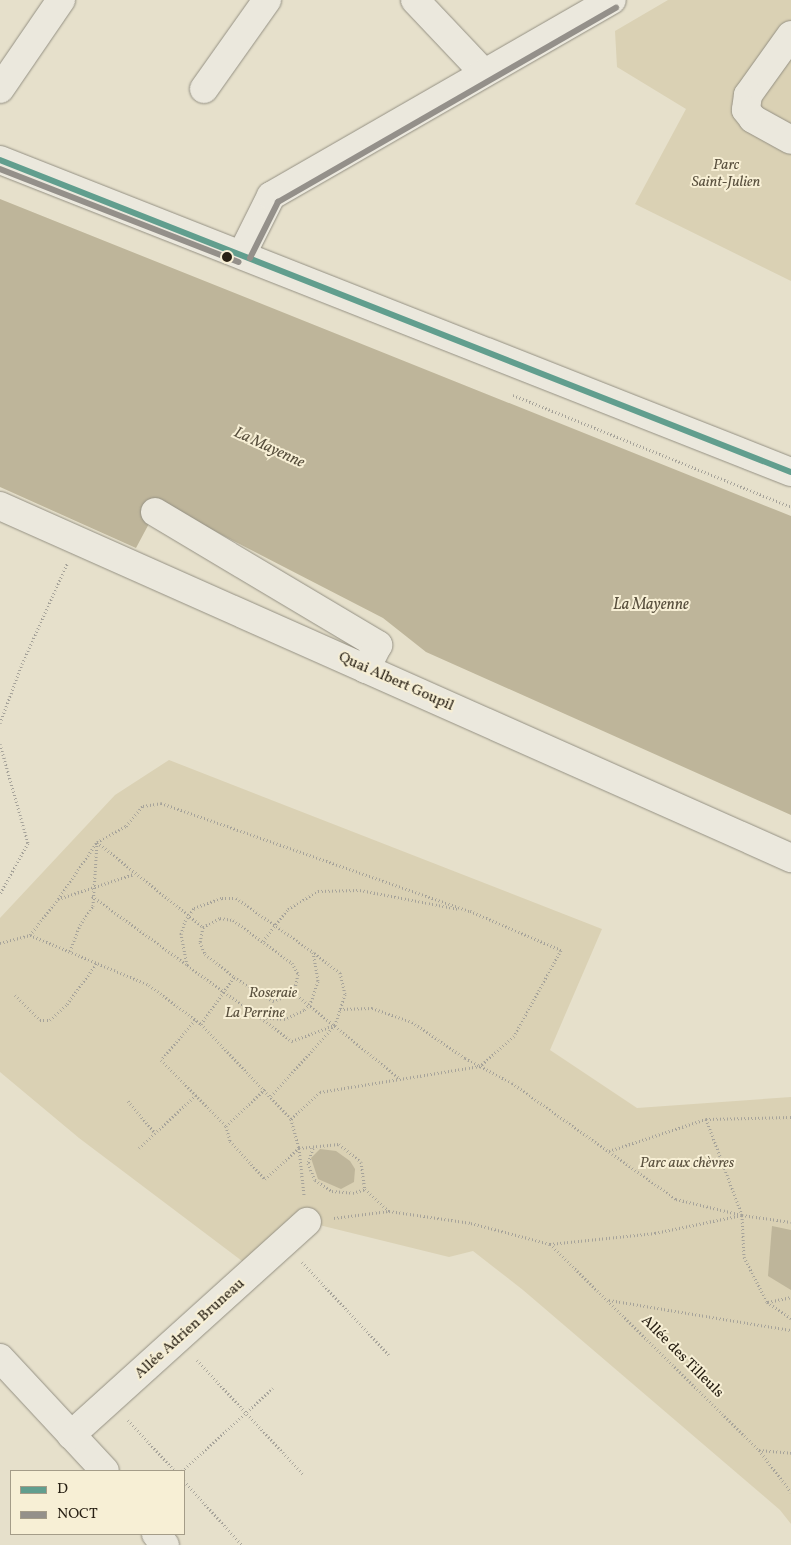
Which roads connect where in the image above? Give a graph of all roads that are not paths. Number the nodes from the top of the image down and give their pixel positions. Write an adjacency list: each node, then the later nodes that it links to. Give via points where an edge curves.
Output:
1 (61, 0): 7 (street)
2 (267, 0): 8 (street)
3 (414, 0): 6 (street)
4 (612, 0): 6 (street)
5 (791, 35): 9 (street, via 748,95 746,110 753,119)
6 (483, 72): 11 (street, via 271,196)
7 (0, 89)
8 (204, 89)
9 (791, 140)
10 (0, 160): 11 (street)
11 (242, 254): 12 (street)
12 (791, 472)
13 (0, 506): 15 (street, Quai Albert Goupil)
14 (155, 512): 15 (street, via 378,645)
15 (366, 669): 16 (street, Quai Albert Goupil)
16 (791, 858)
17 (307, 1222): 19 (street, Allée Adrien Bruneau)
18 (0, 1358): 19 (street)
19 (71, 1435): 20 (street)
20 (104, 1470)
21 (157, 1535): 22 (street)
22 (165, 1545)

